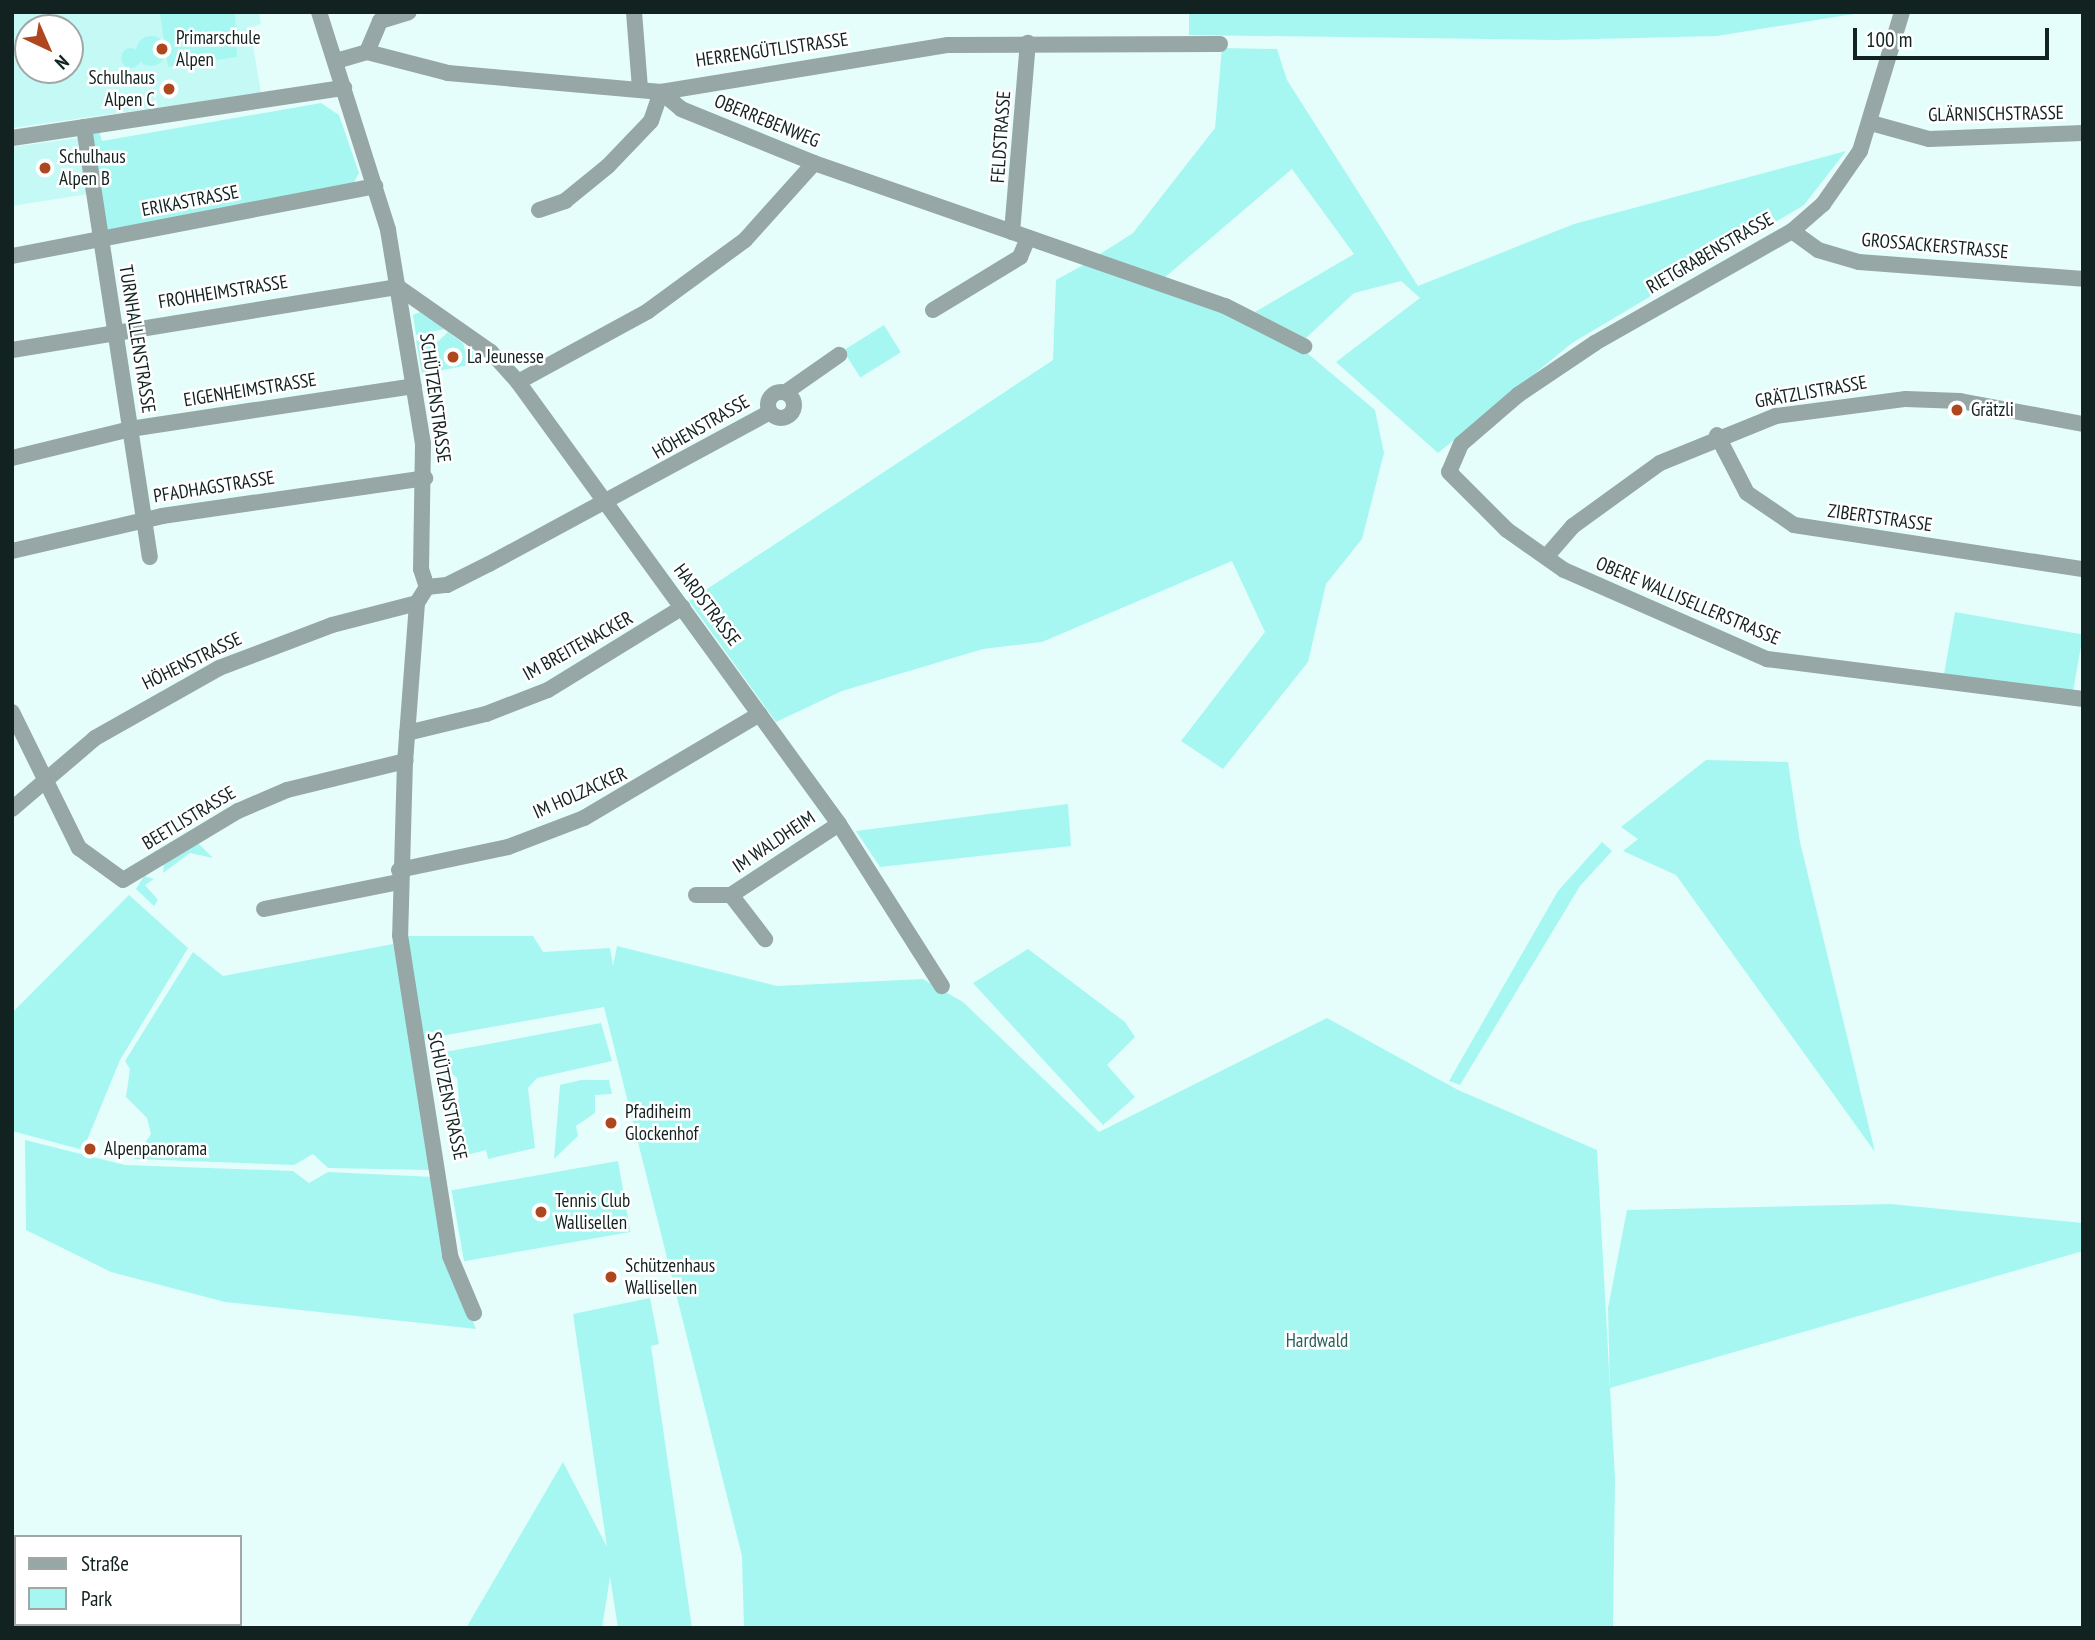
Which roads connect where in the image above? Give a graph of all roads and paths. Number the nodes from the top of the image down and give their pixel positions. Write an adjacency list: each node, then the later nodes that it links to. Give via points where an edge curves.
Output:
1 (319, 12): 8 (street, SCHÜTZENSTRASSE)
2 (409, 12): 7 (street, via 380,21)
3 (634, 12): 10 (street)
4 (1902, 12): 12 (street, RIETGRABENSTRASSE)
5 (1028, 43): 6 (street, HERRENGÜTLISTRASSE); 11 (street, HERRENGÜTLISTRASSE, via 948,45); 20 (street, FELDSTRASSE)
6 (1220, 44)
7 (367, 52): 8 (street); 10 (street, HERRENGÜTLISTRASSE, via 448,74)
8 (336, 61): 9 (street, SCHÜTZENSTRASSE)
9 (344, 88): 13 (street); 17 (street, SCHÜTZENSTRASSE)
10 (640, 89): 11 (street, HERRENGÜTLISTRASSE)
11 (661, 92): 16 (street, OBERREBENWEG, via 681,109); 18 (street, via 651,121 608,166 565,201)
12 (1871, 123): 14 (street, GLÄRNISCHSTRASSE, via 1929,139); 19 (street, RIETGRABENSTRASSE, via 1836,190)
13 (84, 127): 15 (street); 22 (street, TURNHALLENSTRASSE)
14 (2083, 133)
15 (12, 138)
16 (814, 163): 20 (street, OBERREBENWEG); 31 (street, via 745,240 648,311)
17 (375, 186): 22 (street, ERIKASTRASSE); 25 (street, SCHÜTZENSTRASSE)
18 (539, 210)
19 (1792, 231): 24 (street, GROSSACKERSTRASSE, via 1818,250 1859,262); 37 (street, RIETGRABENSTRASSE, via 1566,361 1480,427)
20 (1012, 232): 21 (street, OBERREBENWEG)
21 (1028, 238): 26 (street, via 1020,257); 28 (street, OBERREBENWEG, via 1225,306)
22 (100, 239): 23 (street, ERIKASTRASSE); 27 (street, TURNHALLENSTRASSE)
23 (12, 256)
24 (2083, 279)
25 (398, 287): 27 (street, FROHHEIMSTRASSE); 31 (street, HARDSTRASSE, via 491,352); 32 (street, SCHÜTZENSTRASSE)
26 (933, 310)
27 (114, 330): 29 (street, FROHHEIMSTRASSE); 34 (street, TURNHALLENSTRASSE)
28 (1304, 346)
29 (12, 350)
30 (839, 355): 39 (street, HÖHENSTRASSE, via 786,392 795,404 792,413 778,417 770,412 622,496)
31 (518, 382): 39 (street, HARDSTRASSE)
32 (414, 386): 34 (street, EIGENHEIMSTRASSE); 38 (street, SCHÜTZENSTRASSE)
33 (2083, 424): 35 (street, GRÄTZLISTRASSE, via 1960,401 1906,399 1776,416)
34 (130, 429): 36 (street, EIGENHEIMSTRASSE); 40 (street, TURNHALLENSTRASSE)
35 (1717, 435): 43 (street, GRÄTZLISTRASSE, via 1617,491); 44 (street, ZIBERTSTRASSE, via 1746,494 1794,525)
36 (12, 458)
37 (1449, 461): 43 (street, OBERE WALLISELLERSTRASSE, via 1460,489)
38 (425, 478): 40 (street, PFADHAGSTRASSE); 45 (street, SCHÜTZENSTRASSE, via 421,569)
39 (600, 500): 45 (street, HÖHENSTRASSE, via 457,580); 47 (street, HARDSTRASSE)
40 (145, 520): 41 (street, PFADHAGSTRASSE); 42 (street, TURNHALLENSTRASSE)
41 (12, 551)
42 (150, 557)
43 (1546, 557): 48 (street, OBERE WALLISELLERSTRASSE, via 1582,579 1780,663)
44 (2083, 569)
45 (427, 587): 46 (street, SCHÜTZENSTRASSE)
46 (417, 603): 51 (street, SCHÜTZENSTRASSE); 53 (street, HÖHENSTRASSE, via 332,625 219,668 95,738)
47 (683, 607): 50 (street, HARDSTRASSE); 51 (street, IM BREITENACKER, via 548,690 486,714)
48 (2083, 699)
49 (12, 712): 53 (street)
50 (761, 713): 55 (street, HARDSTRASSE); 56 (street, IM HOLZACKER, via 584,818 508,847)
51 (407, 733): 52 (street, SCHÜTZENSTRASSE)
52 (405, 761): 53 (street, BEETLISTRASSE, via 275,795 122,880 79,848); 56 (street, SCHÜTZENSTRASSE)
53 (43, 780): 54 (street, HÖHENSTRASSE)
54 (12, 809)
55 (839, 824): 58 (street, IM WALDHEIM); 61 (street, HARDSTRASSE)
56 (399, 876): 59 (street); 62 (street, SCHÜTZENSTRASSE, via 405,995 442,1175 448,1245)
57 (696, 895): 58 (street, IM WALDHEIM)
58 (732, 895): 60 (street, IM WALDHEIM)
59 (264, 909)
60 (765, 939)
61 (942, 986)
62 (474, 1313)

